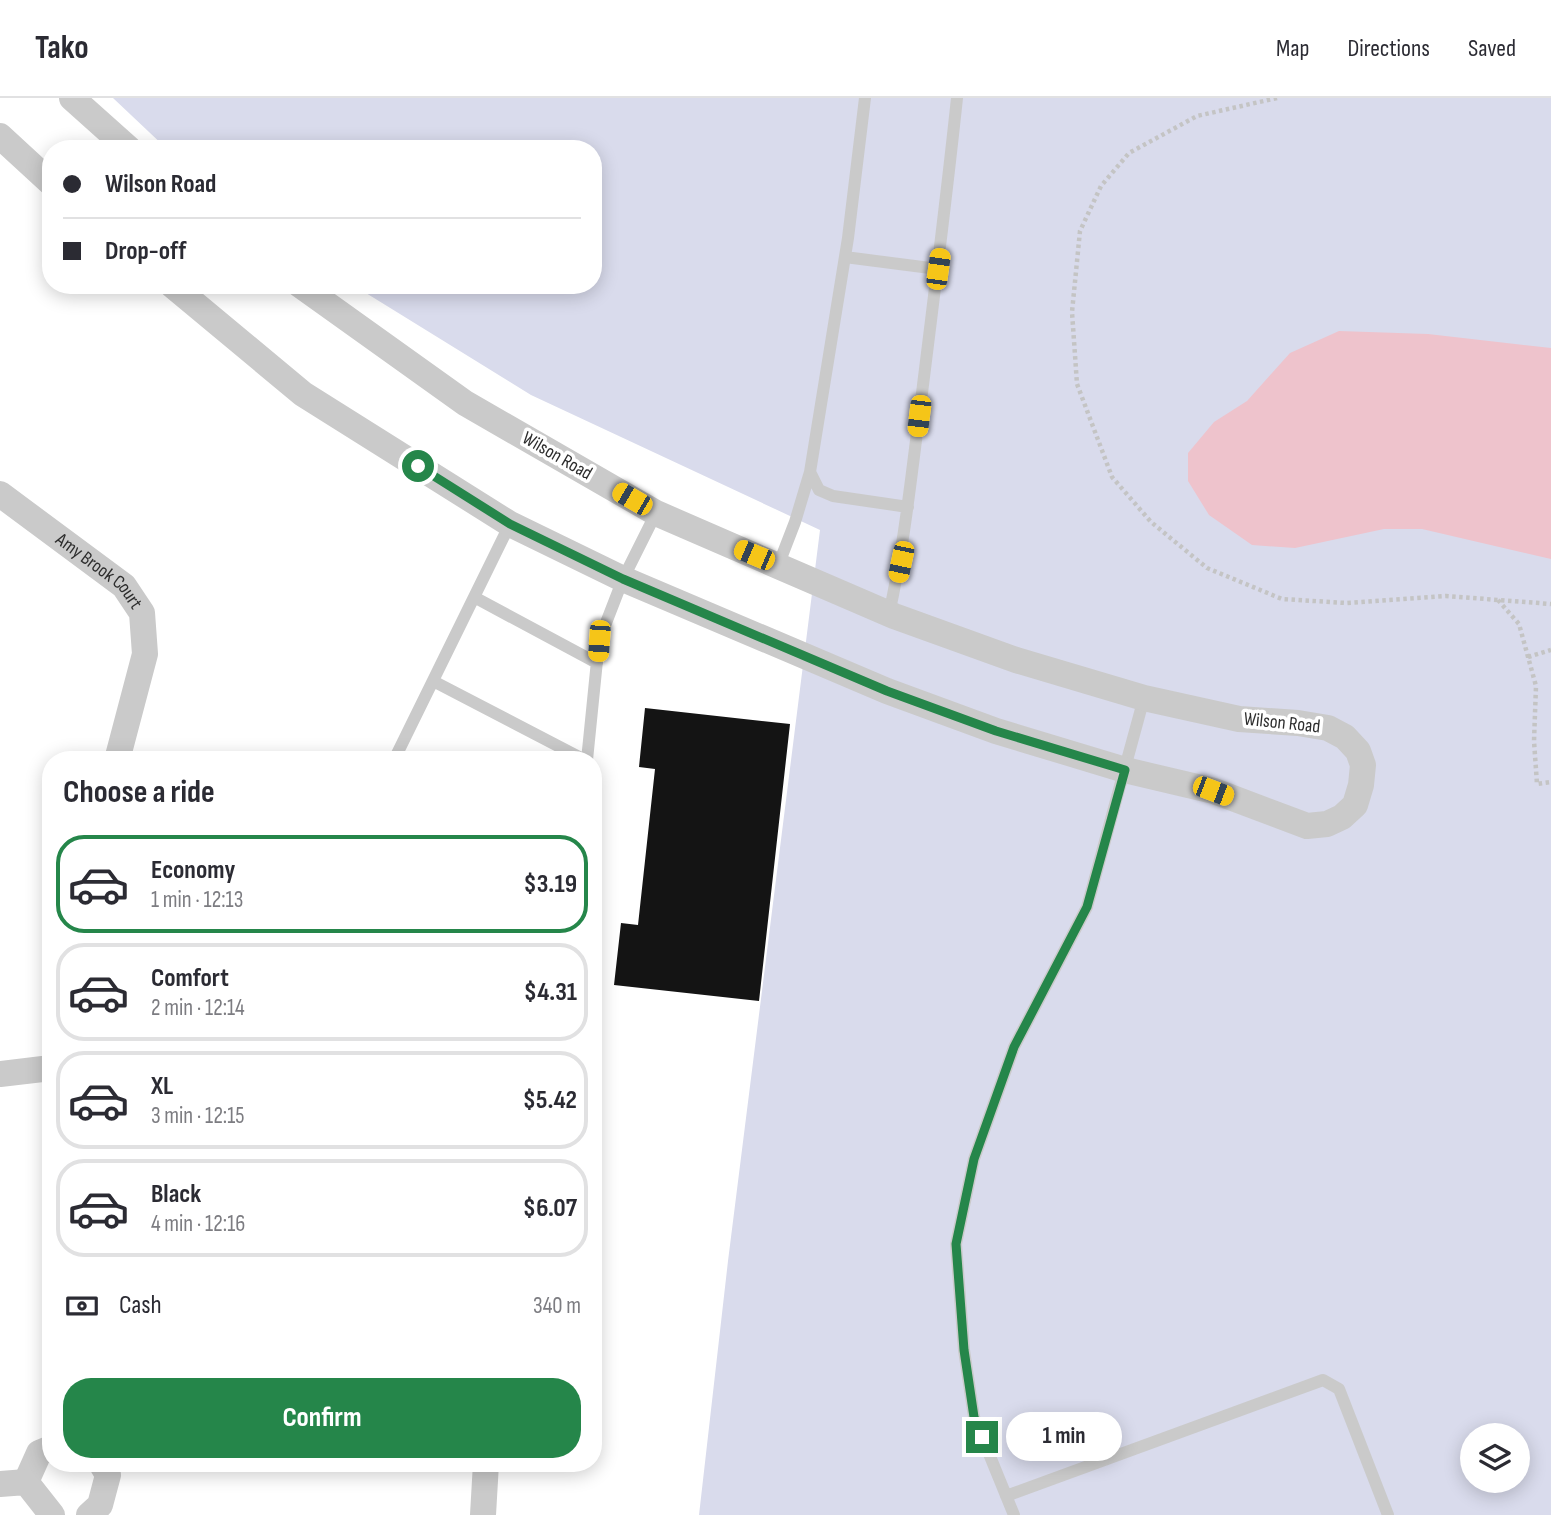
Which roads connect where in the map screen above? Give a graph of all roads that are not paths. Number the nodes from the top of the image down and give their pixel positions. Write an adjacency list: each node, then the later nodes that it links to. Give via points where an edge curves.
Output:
1 (72, 98): 5 (street)
2 (865, 98): 7 (lane)
3 (957, 98): 8 (lane)
4 (0, 136): 6 (street)
5 (119, 140)
6 (42, 175)
7 (845, 257): 8 (lane); 11 (lane)
8 (938, 269): 13 (lane)
9 (183, 294): 15 (street, Wilson Road, via 303,394)
10 (313, 294): 14 (street, Wilson Road, via 465,403)
11 (810, 472): 13 (lane, via 819,490 833,496); 16 (lane)
12 (0, 494): 23 (street, Amy Brook Court, via 124,586 142,612 145,654)
13 (908, 507): 19 (lane)
14 (656, 513): 16 (street, Wilson Road); 17 (lane)
15 (510, 524): 17 (street, Wilson Road); 18 (lane)
16 (778, 566): 19 (street, Wilson Road)
17 (623, 579): 20 (lane, via 599,641); 27 (street, Wilson Road, via 887,691 996,731)
18 (474, 597): 20 (lane); 21 (lane)
19 (890, 614): 22 (street, Wilson Road, via 1016,660)
20 (597, 663): 26 (lane)
21 (433, 681): 24 (lane); 25 (lane)
22 (1144, 698): 27 (lane); 27 (street, Wilson Road, via 1239,719 1328,728 1358,751 1363,765 1361,785 1354,805 1342,817 1307,825 1213,791)
23 (119, 751)
24 (398, 751)
25 (569, 751)
26 (587, 751)
27 (1125, 770): 34 (lane, via 1087,907 1014,1047 974,1159 956,1244 974,1417)
28 (42, 1069): 29 (street)
29 (0, 1074)
30 (42, 1452): 33 (street)
31 (106, 1472): 36 (street, via 100,1505)
32 (485, 1472): 37 (street)
33 (13, 1483): 35 (street)
34 (1006, 1496): 38 (lane); 39 (lane, via 1323,1380 1339,1389)
35 (52, 1515)
36 (89, 1515)
37 (483, 1515)
38 (1014, 1515)
39 (1388, 1515)

